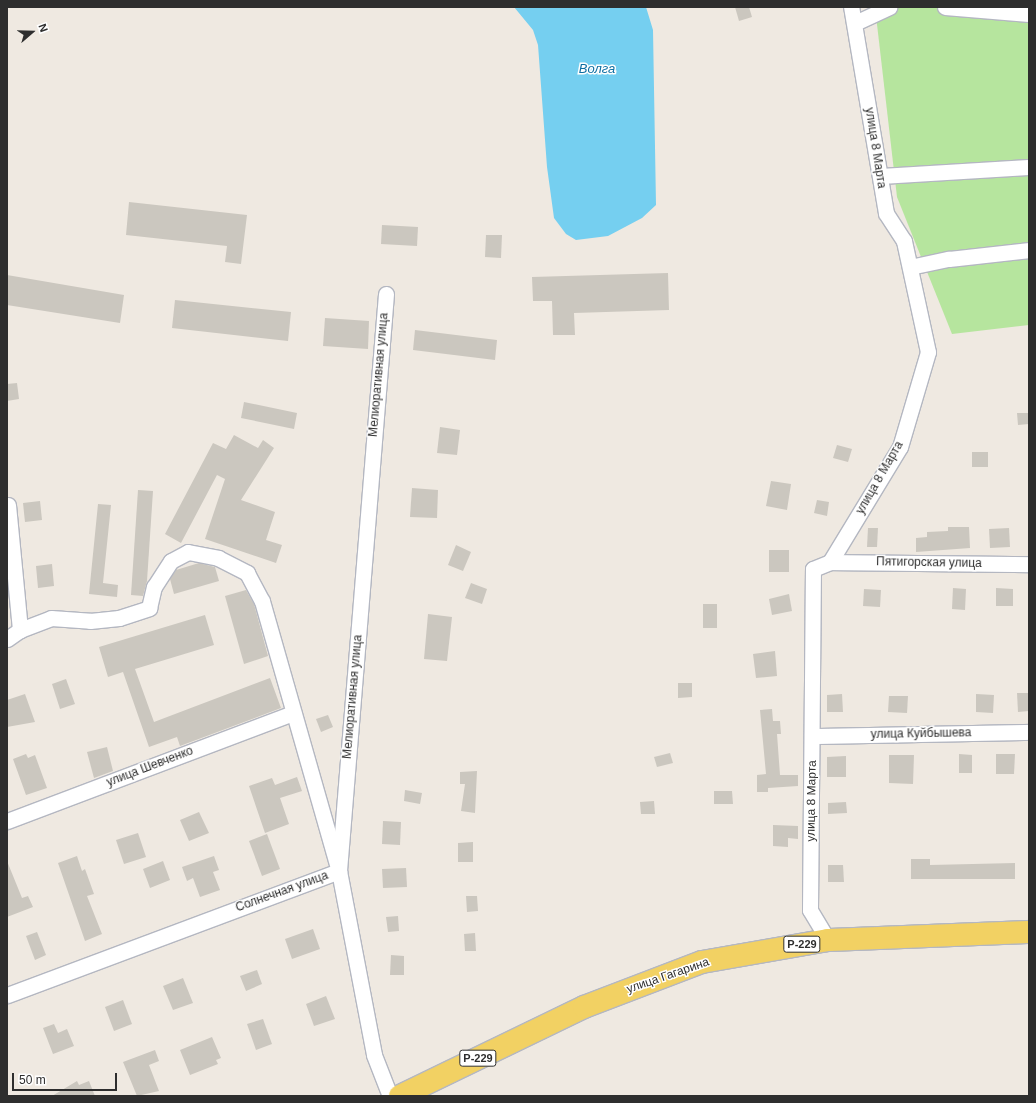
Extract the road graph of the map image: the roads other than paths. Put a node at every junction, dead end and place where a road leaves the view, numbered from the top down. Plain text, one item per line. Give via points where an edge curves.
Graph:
1 (851, 7) edge
2 (890, 7) edge
3 (945, 7) edge
4 (1029, 14) edge
5 (855, 23) junction
6 (1029, 167) edge
7 (880, 176) junction
8 (1029, 250) edge
9 (910, 267) junction
10 (386, 294) dead end
11 (8, 505) dead end
12 (830, 562) junction
13 (1029, 564) edge
14 (20, 630) junction
15 (7, 639) edge
16 (293, 713) junction
17 (1029, 732) edge
18 (812, 736) junction
19 (7, 821) edge
20 (339, 871) junction
21 (1029, 932) edge
22 (828, 940) junction
23 (7, 995) edge
24 (390, 1096) edge
25 (400, 1096) edge

1 - 5 street, улица 8 Марта
2 - 5 street
3 - 4 street
5 - 7 street, улица 8 Марта
6 - 7 street
7 - 9 street, улица 8 Марта via 886,214 904,241
8 - 9 street via 949,259
9 - 12 street, улица 8 Марта via 928,352 900,447
10 - 20 street, Мелиоративная улица
11 - 14 street
12 - 13 street, Пятигорская улица
12 - 18 street, улица 8 Марта via 813,569
14 - 15 street
14 - 16 street, Солнечная улица via 51,618 90,622 119,618 149,608 154,587 171,560 188,552 218,558 247,573 262,601
16 - 19 street, улица Шевченко
16 - 20 street, Солнечная улица
17 - 18 street, улица Куйбышева
18 - 22 street, улица 8 Марта via 810,910
20 - 23 street, Солнечная улица
20 - 24 street, Мелиоративная улица via 374,1055
21 - 22 main road, улица Гагарина / Р-229
22 - 25 main road, улица Гагарина / Р-229 via 702,962 584,1007

